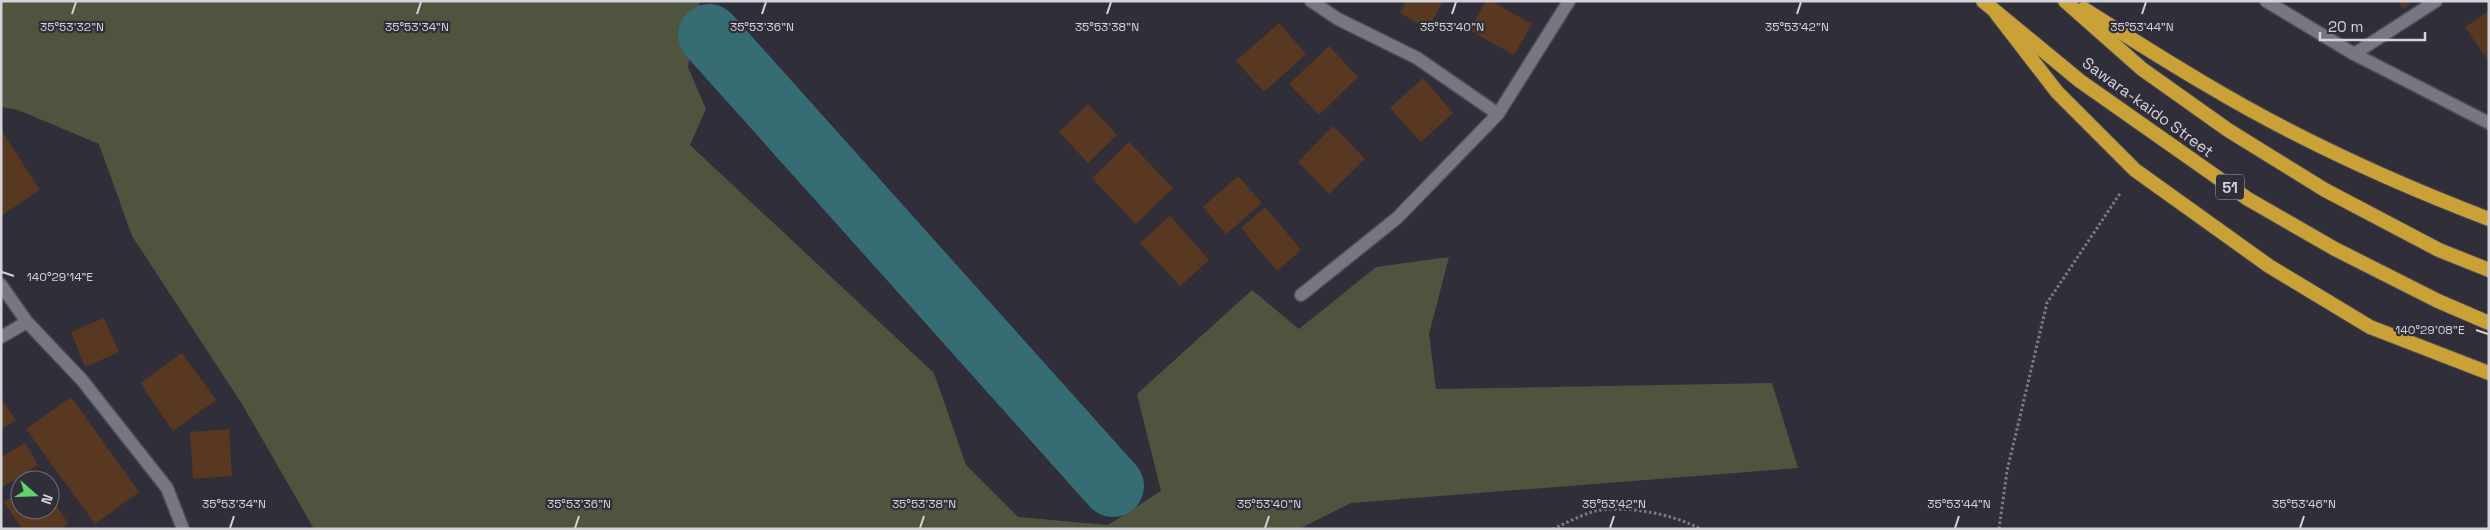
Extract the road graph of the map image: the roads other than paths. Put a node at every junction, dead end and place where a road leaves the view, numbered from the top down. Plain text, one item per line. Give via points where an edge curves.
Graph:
1 (1311, 1) edge
2 (1569, 1) edge
3 (1983, 1) edge
4 (2066, 1) edge
5 (2071, 1) edge
6 (2266, 1) edge
7 (2436, 1) edge
8 (1996, 12) junction
9 (2354, 54) junction
10 (1498, 114) junction
11 (2489, 124) edge
12 (2489, 219) edge
13 (2489, 270) edge
14 (1, 285) edge
15 (1301, 295) dead end
16 (27, 322) junction
17 (2489, 322) edge
18 (1, 337) edge
19 (2489, 373) edge
20 (182, 529) edge

1 - 10 street via 1338,19 1417,58
2 - 10 street
3 - 8 highway, Sawara-kaido Street / 51
4 - 13 highway, Sawara-kaido Street via 2142,69 2228,130 2325,190 2439,250
5 - 12 highway via 2209,86 2326,148 2425,195
6 - 9 street
7 - 9 street
8 - 17 highway, Sawara-kaido Street / 51 via 2080,80 2248,199 2438,301
8 - 19 highway via 2057,92 2135,170 2269,266 2370,327
9 - 11 street
10 - 15 street via 1397,218
14 - 16 street
16 - 18 street
16 - 20 street via 82,380 167,488

